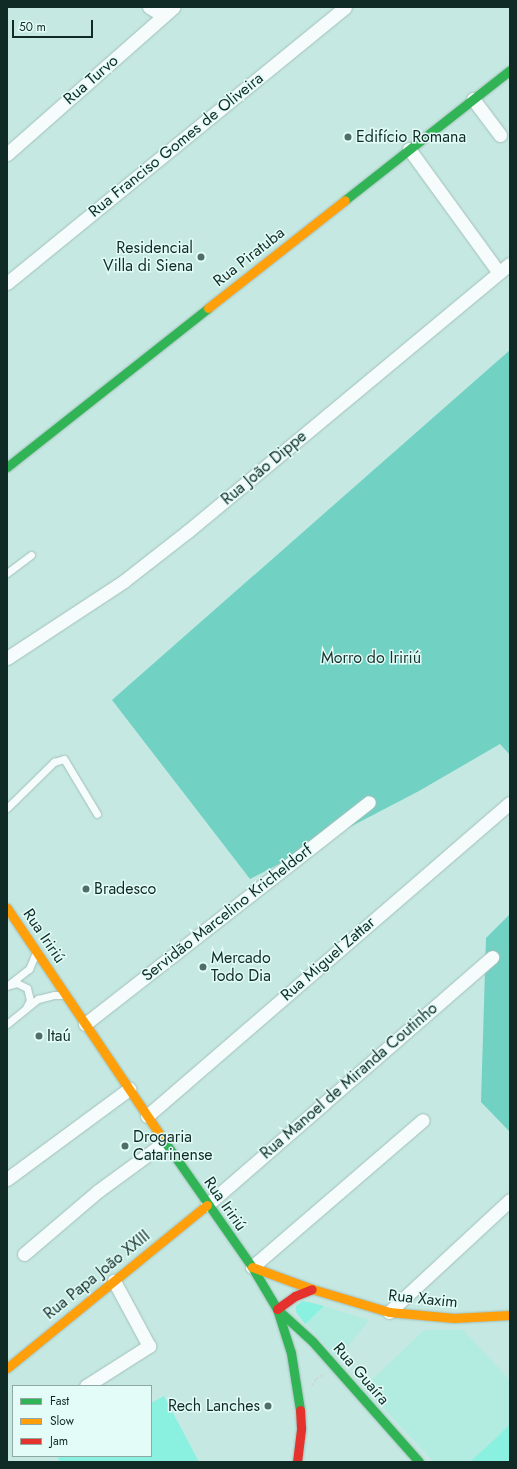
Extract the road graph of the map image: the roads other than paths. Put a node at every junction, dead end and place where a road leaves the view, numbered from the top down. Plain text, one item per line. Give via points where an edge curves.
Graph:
1 (150, 7) edge
2 (174, 7) edge
3 (345, 7) edge
4 (164, 16) junction
5 (510, 70) edge
6 (473, 99) junction
7 (500, 135) dead end
8 (409, 149) junction
9 (7, 154) edge
10 (510, 264) edge
11 (499, 273) junction
12 (7, 283) edge
13 (7, 467) edge
14 (31, 555) dead end
15 (7, 573) edge
16 (7, 658) edge
17 (369, 802) dead end
18 (510, 803) edge
19 (7, 808) edge
20 (97, 814) dead end
21 (7, 908) edge
22 (36, 952) junction
23 (492, 957) dead end
24 (7, 986) edge
25 (66, 996) junction
26 (25, 1010) junction
27 (7, 1024) edge
28 (85, 1024) junction
29 (129, 1089) junction
30 (147, 1116) junction
31 (423, 1120) dead end
32 (164, 1142) junction
33 (7, 1180) edge
34 (510, 1200) edge
35 (207, 1205) junction
36 (24, 1254) dead end
37 (252, 1267) junction
38 (114, 1281) junction
39 (312, 1289) junction
40 (277, 1309) junction
41 (389, 1312) junction
42 (510, 1315) edge
43 (7, 1368) edge
44 (88, 1385) edge
45 (297, 1462) edge
46 (419, 1462) edge

1 - 4 street
2 - 4 street, Rua Turvo
3 - 12 street, Rua Franciso Gomes de Oliveira
4 - 9 street, Rua Turvo
5 - 6 main road, Rua Piratuba
6 - 7 street
6 - 8 main road, Rua Piratuba
8 - 11 street
8 - 13 main road, Rua Piratuba
10 - 11 street, Rua João Dippe
11 - 16 street, Rua João Dippe via 188,531 112,589
14 - 15 lane
17 - 28 street, Servidão Marcelino Kricheldorf
18 - 30 street, Rua Miguel Zattar
19 - 20 lane via 54,762 64,759
21 - 22 main road, Rua Iririú
22 - 24 lane via 29,969
22 - 25 main road, Rua Iririú
23 - 35 street, Rua Manoel de Miranda Coutinho
24 - 26 lane via 17,983 27,988 30,1000
25 - 26 lane via 45,996
25 - 28 main road, Rua Iririú
26 - 27 lane
28 - 29 main road, Rua Iririú
29 - 30 main road, Rua Iririú
29 - 33 street
30 - 32 main road, Rua Iririú
31 - 37 street
32 - 35 main road, Rua Iririú
32 - 36 street via 83,1202
34 - 41 street
35 - 37 main road, Rua Iririú
35 - 38 main road, Rua Papa João XXIII
37 - 39 main road, Rua Xaxim
37 - 40 main road, Rua Iririú
38 - 43 main road, Rua Papa João XXIII
38 - 44 street via 149,1346
39 - 40 main road via 295,1296
39 - 41 main road, Rua Xaxim
40 - 45 main road, Rua Iririú via 291,1353 299,1402 301,1428
40 - 46 main road, Rua Guaíra via 313,1342
41 - 42 main road, Rua Xaxim via 454,1318

